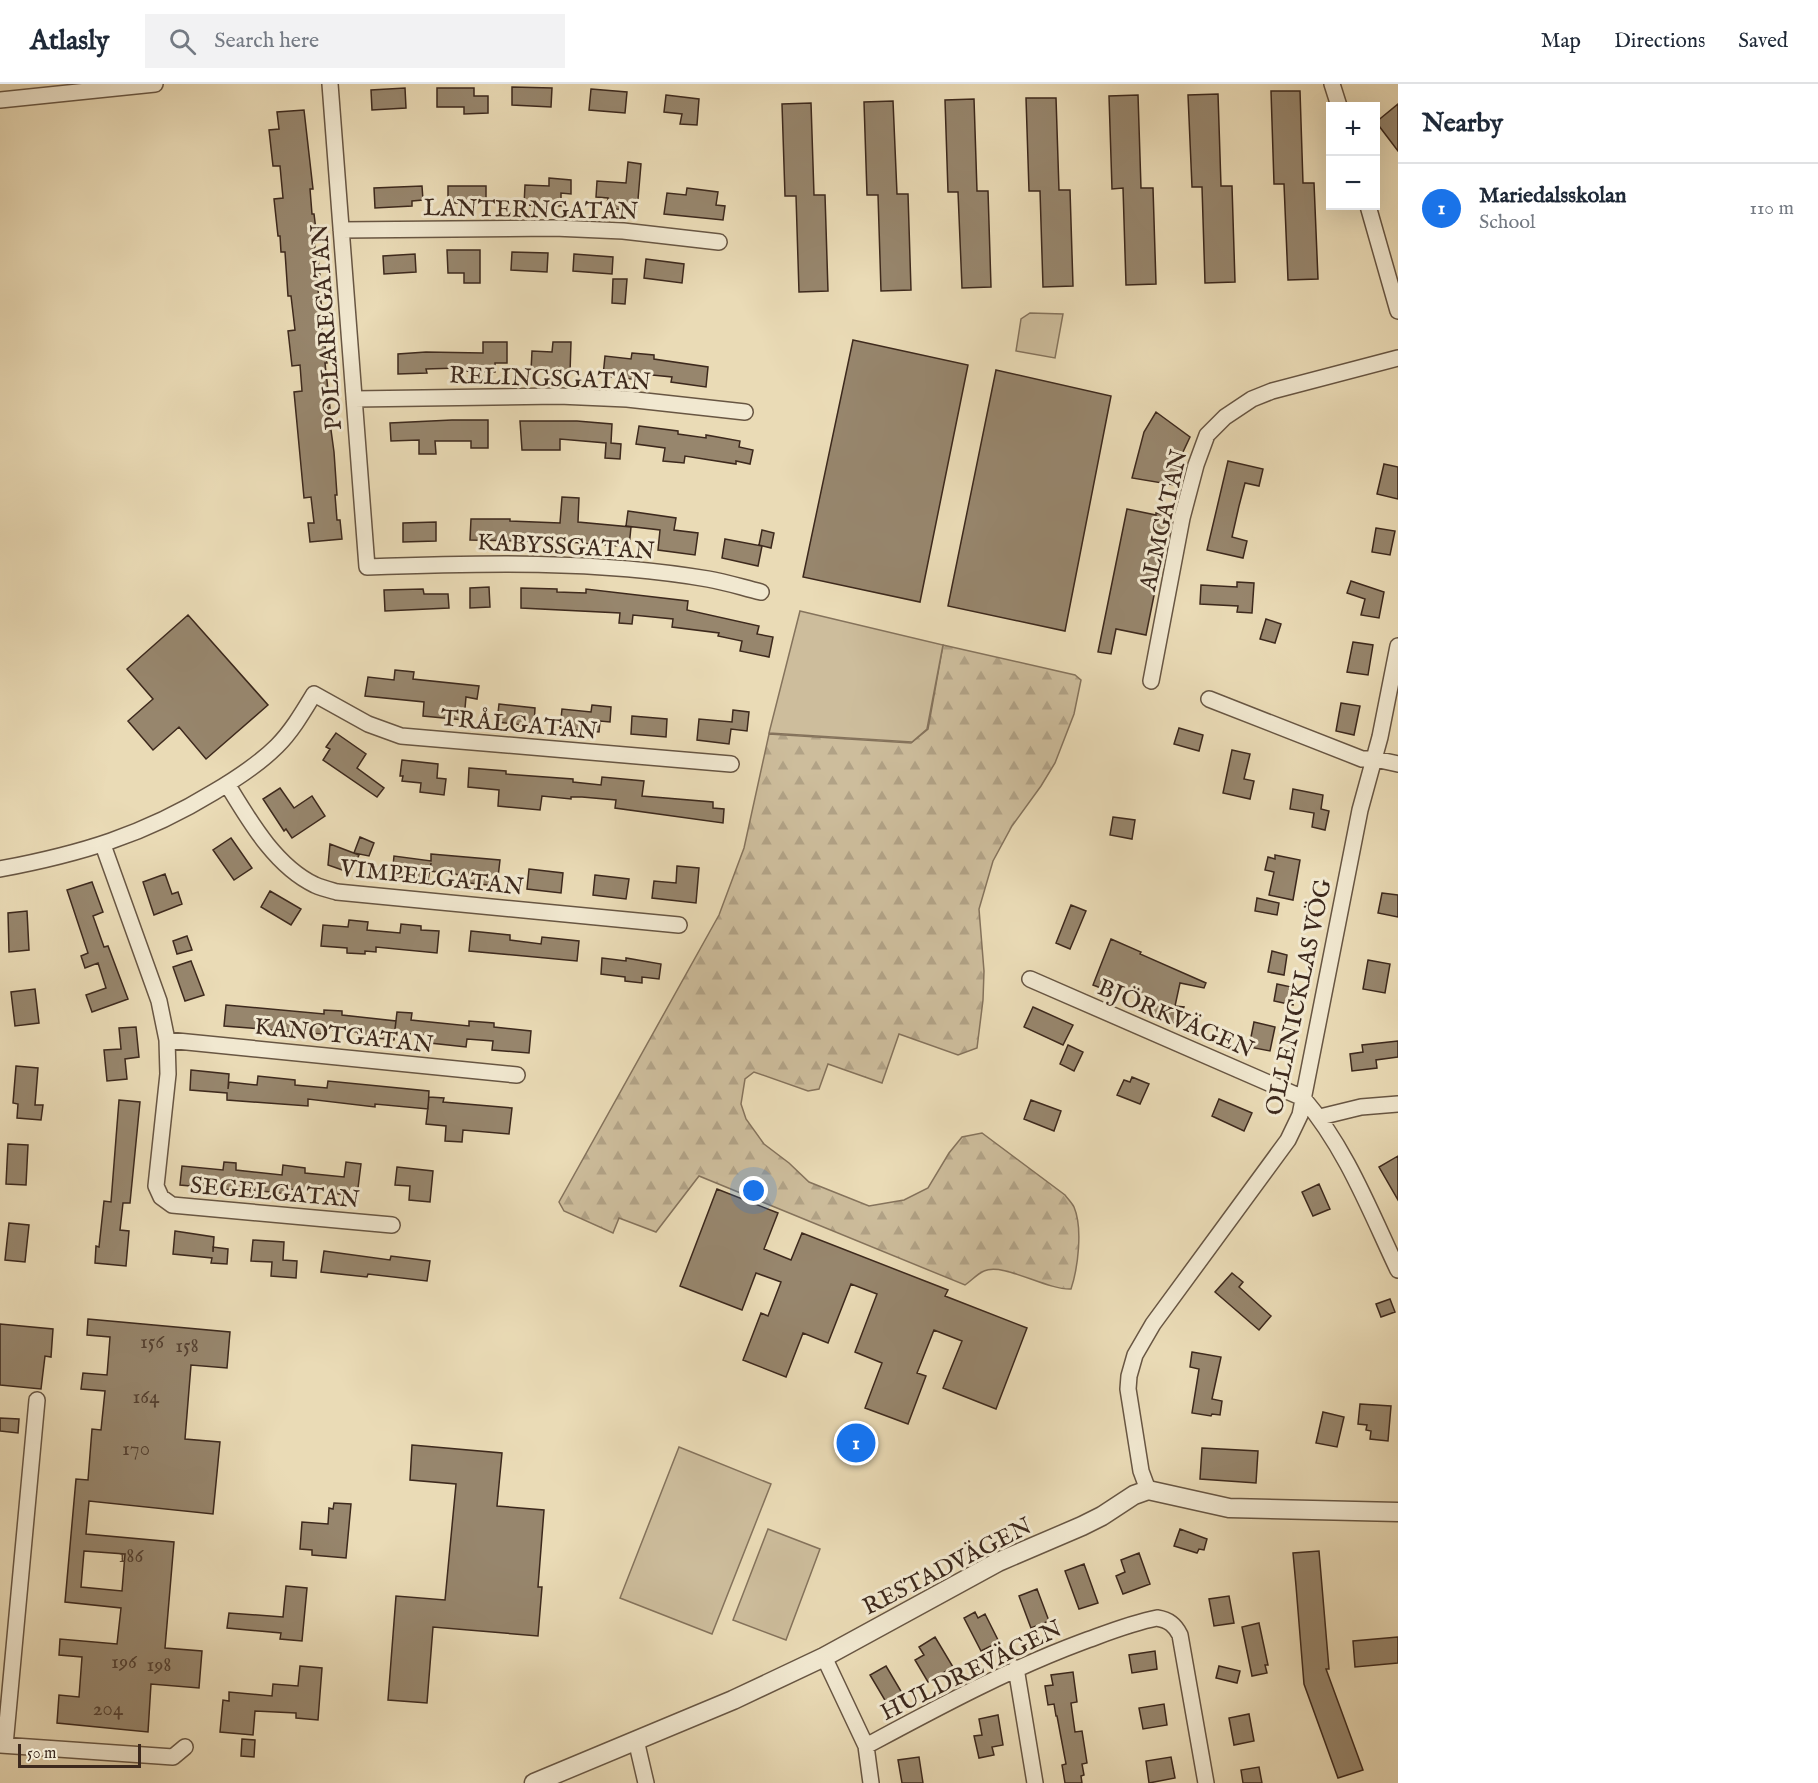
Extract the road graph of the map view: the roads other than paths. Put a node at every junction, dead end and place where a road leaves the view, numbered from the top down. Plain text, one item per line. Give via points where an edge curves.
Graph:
1 (155, 84) edge
2 (330, 84) edge
3 (1332, 84) edge
4 (0, 100) edge
5 (1338, 102) edge
6 (1369, 210) edge
7 (341, 230) junction
8 (719, 242) dead end
9 (1398, 310) edge
10 (1398, 358) edge
11 (354, 399) junction
12 (745, 412) dead end
13 (367, 567) joint
14 (761, 592) dead end
15 (1398, 646) edge
16 (1151, 681) dead end
17 (1209, 699) dead end
18 (1374, 759) junction
19 (731, 764) dead end
20 (1398, 764) edge
21 (227, 784) junction
22 (103, 845) junction
23 (0, 869) edge
24 (679, 925) dead end
25 (1030, 980) dead end
26 (167, 1040) junction
27 (517, 1075) dead end
28 (1303, 1098) junction
29 (1398, 1104) edge
30 (1320, 1117) junction
31 (392, 1225) dead end
32 (1398, 1270) edge
33 (37, 1400) dead end
34 (1148, 1490) junction
35 (1398, 1512) edge
36 (824, 1657) junction
37 (1016, 1668) junction
38 (636, 1740) junction
39 (3, 1745) edge
40 (866, 1746) junction
41 (184, 1747) dead end
42 (534, 1783) edge
43 (646, 1783) edge
44 (871, 1783) edge
45 (1035, 1783) edge
46 (1206, 1783) edge

1 - 4 street
2 - 7 street, POLLAREGATAN
3 - 5 street
6 - 9 street
7 - 8 street, LANTERNGATAN via 555,228
7 - 11 street, POLLAREGATAN
10 - 16 street, ALMGATAN via 1252,399 1225,417 1208,435 1182,518
11 - 12 street, RELINGSGATAN via 559,396
11 - 13 street, POLLAREGATAN
13 - 14 street, KABYSSGATAN via 586,567 710,579
15 - 18 street, OLLENICKLAS VÖG
17 - 18 street via 1362,759
18 - 20 street
18 - 28 street, OLLENICKLAS VÖG via 1360,810
19 - 21 street, TRÅLGATAN via 401,736 368,724 314,694 297,723 276,747
21 - 22 street via 162,821
21 - 24 street, VIMPELGATAN via 278,856 315,885 337,892
22 - 23 street
22 - 26 street, SEGELGATAN via 159,1001
25 - 28 street, BJÖRKVÄGEN
26 - 27 street, KANOTGATAN
26 - 31 street, SEGELGATAN via 168,1074 156,1185 161,1197 172,1205
28 - 30 street
28 - 34 street, OLLENICKLAS VÖG via 1298,1121 1288,1140 1153,1324 1135,1355 1128,1389
29 - 30 street via 1361,1107
30 - 32 street via 1353,1174
33 - 39 street
34 - 35 street via 1228,1508
34 - 36 street, RESTADVÄGEN via 1082,1526 998,1562
36 - 38 street, RESTADVÄGEN
36 - 40 street
37 - 40 street, HULDREVÄGEN
37 - 45 street
37 - 46 street, HULDREVÄGEN via 1141,1622 1157,1618 1176,1626
38 - 42 street, RESTADVÄGEN
38 - 43 street
39 - 41 street via 173,1757
40 - 44 street

